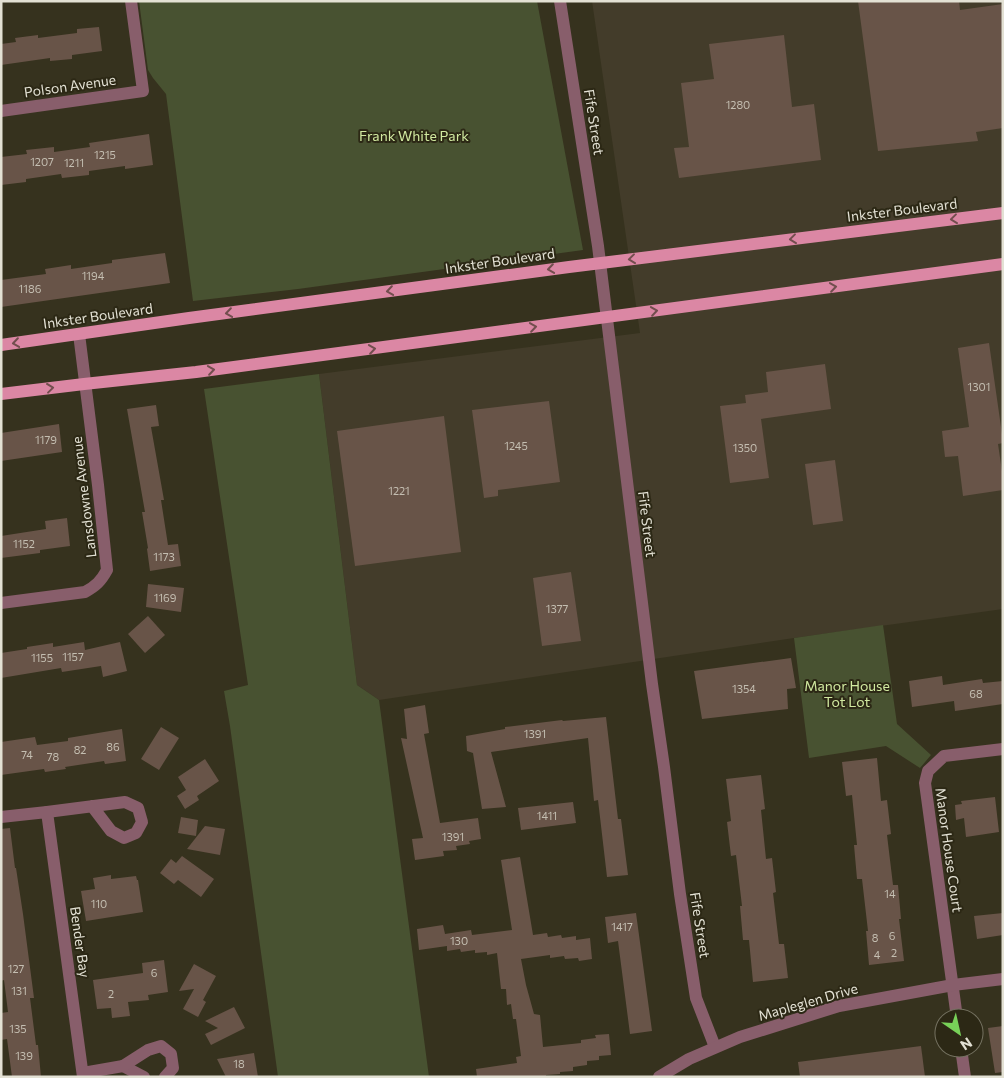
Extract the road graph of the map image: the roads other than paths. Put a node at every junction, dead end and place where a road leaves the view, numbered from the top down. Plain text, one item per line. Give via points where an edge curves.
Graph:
1 (130, 1) edge
2 (560, 1) edge
3 (1, 111) edge
4 (1003, 213) edge
5 (600, 263) junction
6 (1003, 264) edge
7 (606, 318) junction
8 (79, 334) junction
9 (1, 345) edge
10 (84, 384) junction
11 (1, 394) edge
12 (1, 603) edge
13 (1003, 749) edge
14 (92, 806) dead end
15 (47, 812) junction
16 (1, 818) edge
17 (1003, 979) edge
18 (953, 985) junction
19 (956, 1008) edge
20 (715, 1047) junction
21 (962, 1058) edge
22 (123, 1066) junction
23 (83, 1075) edge
24 (144, 1077) edge
25 (165, 1077) edge
26 (659, 1077) edge
27 (965, 1077) edge

1 - 3 street, Polson Avenue via 143,91
2 - 5 street, Fife Street
4 -> 5 main road, Inkster Boulevard
5 - 7 street, Fife Street
5 -> 8 main road, Inkster Boulevard
7 -> 6 main road
10 -> 7 main road
7 - 20 street, Fife Street via 680,894 696,998
8 -> 9 main road, Inkster Boulevard
8 - 10 street, Lansdowne Avenue
11 -> 10 main road
10 - 12 street, Lansdowne Avenue via 107,570 95,586 85,592
13 - 18 street, Manor House Court via 944,756 928,771 925,783
14 - 15 street
15 - 16 street
15 - 23 street, Bender Bay
17 - 18 street, Mapleglen Drive
18 - 19 street, Manor House Court
18 - 20 street, Mapleglen Drive via 839,1006
20 - 26 street, Mapleglen Drive
21 - 27 street
22 - 23 street
22 - 24 street
22 - 25 street via 148,1050 161,1046 171,1054 173,1068

